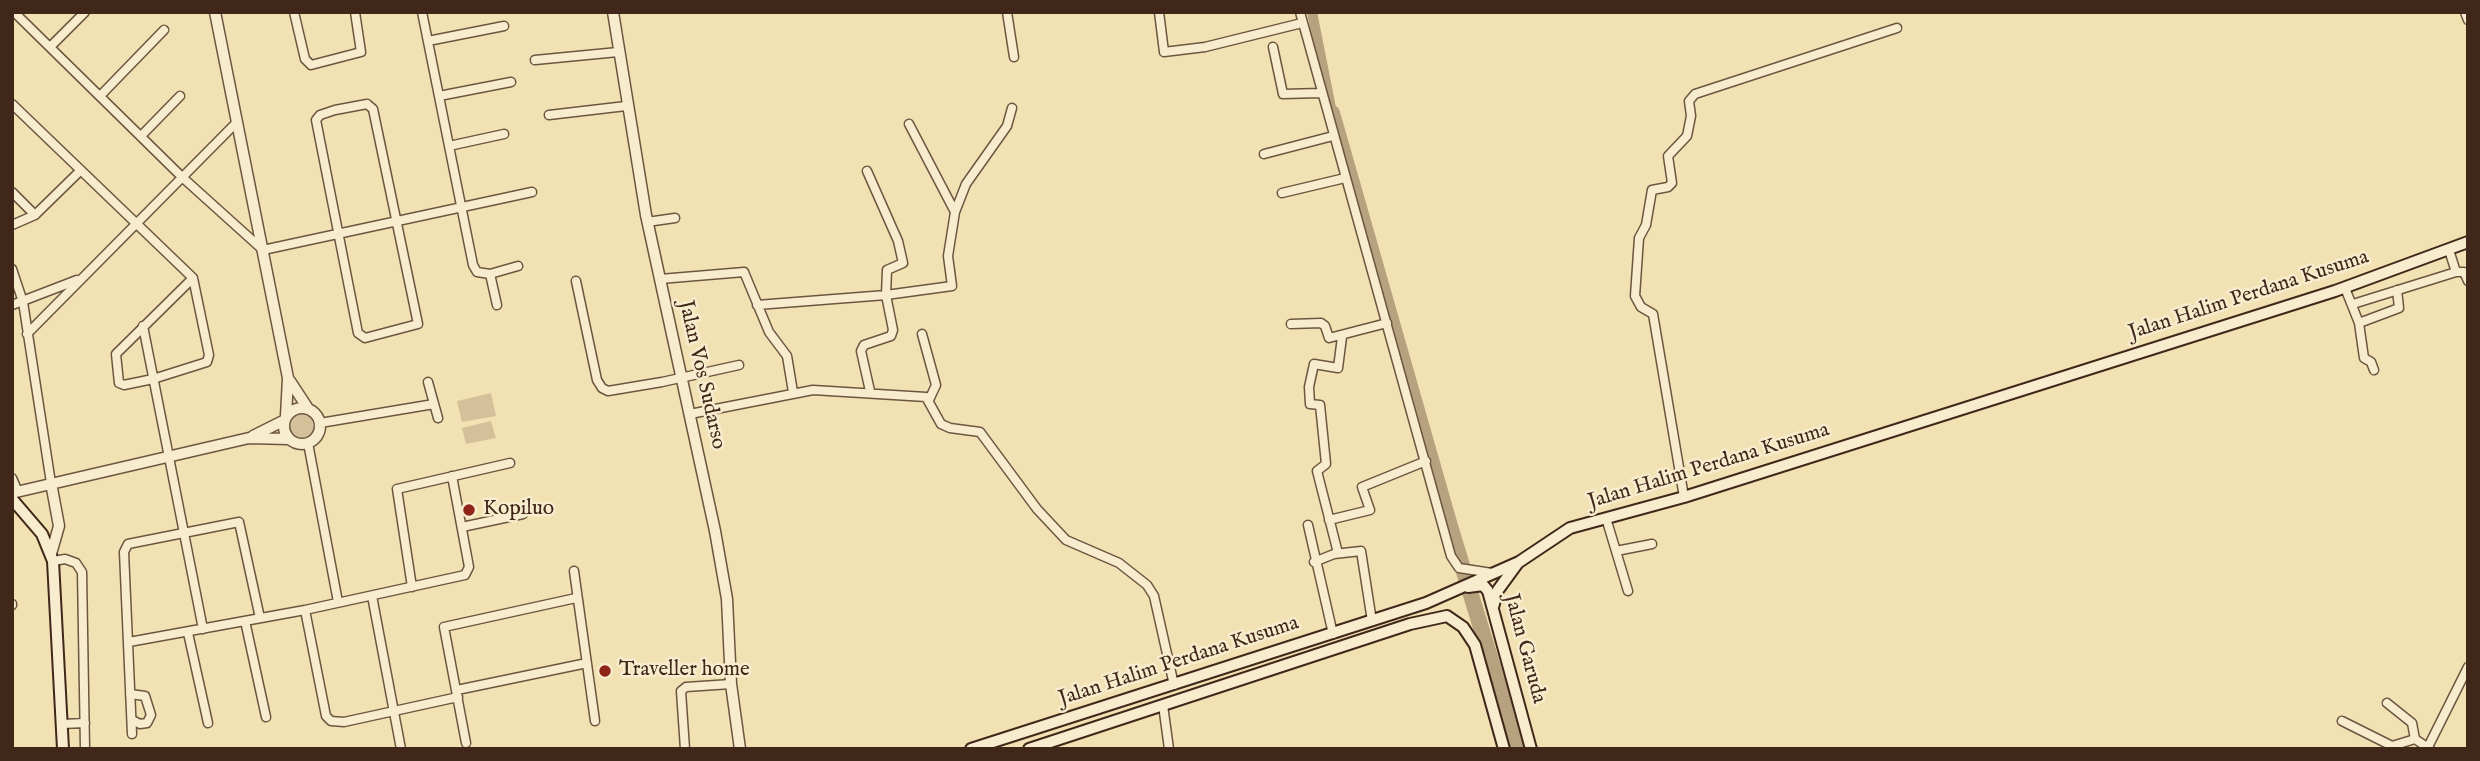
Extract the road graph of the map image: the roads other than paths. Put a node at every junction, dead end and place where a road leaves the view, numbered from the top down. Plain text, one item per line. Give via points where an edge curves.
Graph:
1 (14, 12) edge
2 (85, 12) edge
3 (215, 12) edge
4 (294, 12) edge
5 (355, 12) edge
6 (422, 12) edge
7 (613, 12) edge
8 (1007, 12) edge
9 (1159, 12) edge
10 (1300, 12) edge
11 (2465, 12) edge
12 (2468, 20) edge
13 (1303, 23) junction
14 (503, 26) dead end
15 (1897, 28) dead end
16 (164, 30) dead end
17 (428, 41) junction
18 (50, 47) junction
19 (1273, 47) dead end
20 (618, 52) junction
21 (1014, 57) dead end
22 (535, 60) dead end
23 (511, 82) dead end
24 (1320, 93) junction
25 (100, 96) junction
26 (180, 96) dead end
27 (439, 96) junction
28 (13, 105) edge
29 (626, 106) junction
30 (1012, 108) dead end
31 (549, 115) dead end
32 (237, 122) junction
33 (909, 124) dead end
34 (504, 134) dead end
35 (141, 136) junction
36 (1332, 136) junction
37 (449, 146) junction
38 (1264, 154) dead end
39 (81, 170) junction
40 (866, 171) dead end
41 (182, 177) junction
42 (1345, 178) junction
43 (12, 192) edge
44 (532, 192) dead end
45 (1282, 193) dead end
46 (461, 208) junction
47 (955, 212) junction
48 (35, 215) junction
49 (675, 218) dead end
50 (397, 222) junction
51 (647, 222) junction
52 (135, 223) junction
53 (12, 225) edge
54 (339, 234) junction
55 (2468, 242) edge
56 (263, 250) junction
57 (2449, 250) junction
58 (518, 266) dead end
59 (12, 269) edge
60 (2456, 272) junction
61 (489, 274) junction
62 (192, 278) junction
63 (80, 279) junction
64 (660, 279) junction
65 (576, 281) dead end
66 (2468, 281) edge
67 (2345, 288) junction
68 (2397, 290) junction
69 (886, 295) junction
70 (2368, 299) junction
71 (23, 302) junction
72 (2353, 304) junction
73 (497, 305) dead end
74 (757, 305) junction
75 (12, 306) edge
76 (2374, 316) junction
77 (1387, 323) junction
78 (2359, 323) junction
79 (1291, 324) dead end
80 (143, 326) junction
81 (27, 334) junction
82 (922, 334) dead end
83 (1342, 337) junction
84 (739, 366) dead end
85 (2374, 370) dead end
86 (682, 377) junction
87 (288, 378) junction
88 (153, 379) junction
89 (428, 382) dead end
90 (870, 391) junction
91 (793, 392) junction
92 (929, 400) junction
93 (434, 404) junction
94 (307, 407) junction
95 (690, 414) junction
96 (285, 418) junction
97 (438, 418) dead end
98 (320, 423) junction
99 (249, 438) junction
100 (289, 439) junction
101 (309, 443) junction
102 (166, 455) junction
103 (1426, 461) junction
104 (510, 463) dead end
105 (452, 476) junction
106 (12, 478) edge
107 (51, 483) junction
108 (14, 495) edge
109 (1684, 497) junction
110 (523, 514) dead end
111 (1605, 518) junction
112 (1329, 520) junction
113 (1308, 525) dead end
114 (462, 527) junction
115 (185, 531) junction
116 (1652, 544) dead end
117 (1616, 551) junction
118 (1338, 553) junction
119 (52, 557) junction
120 (1314, 562) junction
121 (1518, 562) junction
122 (574, 571) dead end
123 (1467, 583) junction
124 (412, 587) junction
125 (1628, 591) dead end
126 (372, 596) junction
127 (576, 598) junction
128 (338, 602) junction
129 (1493, 607) junction
130 (305, 610) junction
131 (260, 618) junction
132 (245, 621) junction
133 (1372, 621) junction
134 (203, 629) junction
135 (188, 633) junction
136 (1333, 634) junction
137 (129, 642) junction
138 (587, 663) junction
139 (2468, 667) edge
140 (731, 684) junction
141 (1174, 685) junction
142 (130, 694) junction
143 (458, 694) junction
144 (2387, 703) dead end
145 (1163, 705) junction
146 (393, 710) junction
147 (265, 717) dead end
148 (132, 720) junction
149 (595, 721) dead end
150 (2342, 721) dead end
151 (62, 723) junction
152 (85, 723) junction
153 (208, 723) dead end
154 (1052, 723) junction
155 (132, 734) dead end
156 (2415, 739) junction
157 (1058, 740) junction
158 (466, 743) dead end
159 (977, 748) edge
160 (2429, 748) edge
161 (63, 749) edge
162 (85, 749) edge
163 (401, 749) edge
164 (685, 749) edge
165 (740, 749) edge
166 (1029, 749) edge
167 (1169, 749) edge
168 (1504, 749) edge
169 (1531, 749) edge

1 - 18 street
2 - 18 street
3 - 32 street
4 - 5 street via 305,60 312,65 361,51
6 - 17 street
7 - 20 street, Jalan Vos Sudarso
8 - 21 street
9 - 13 street via 1164,52
10 - 13 street
11 - 12 street
13 - 24 street
14 - 17 street
15 - 109 street via 1695,94 1689,101 1692,116 1687,135 1668,156 1672,183 1652,190 1639,238 1635,296 1641,307 1653,314
16 - 25 street
17 - 27 street
18 - 25 street
19 - 24 street via 1283,94
20 - 22 street
20 - 29 street, Jalan Vos Sudarso
23 - 27 street
24 - 36 street
25 - 35 street
26 - 35 street
27 - 37 street
28 - 39 street
29 - 31 street
29 - 51 street, Jalan Vos Sudarso
30 - 47 street via 1007,126 966,184
32 - 41 street
32 - 56 street
33 - 47 street
34 - 37 street
35 - 41 street
36 - 38 street
36 - 42 street
37 - 46 street
39 - 48 street
39 - 52 street
40 - 69 street via 898,241 903,263 887,270
41 - 52 street
41 - 56 street
42 - 45 street
42 - 77 street via 1364,258
43 - 48 street
44 - 46 street
46 - 50 street
46 - 61 street via 473,265 477,272
47 - 69 street via 948,257 952,286
48 - 53 street
49 - 51 street
50 - 54 street
50 - 54 street via 418,324 365,338 358,333
50 - 54 street via 373,109 367,104 335,110 320,115 316,126
51 - 64 street, Jalan Vos Sudarso
52 - 62 street
52 - 63 street
54 - 56 street
55 - 57 main road, Jalan Halim Perdana Kusuma
56 - 87 street
57 - 60 street
57 - 67 main road, Jalan Halim Perdana Kusuma
58 - 61 street
59 - 71 street
60 - 66 street via 2464,272
60 - 68 street
61 - 73 street
62 - 80 street
62 - 88 street via 207,362
63 - 71 street
63 - 81 street
64 - 74 street via 744,272
64 - 86 street, Jalan Vos Sudarso
65 - 86 street via 602,388 608,391
67 - 72 street
67 - 109 main road, Jalan Halim Perdana Kusuma
68 - 70 street
68 - 76 street via 2399,308
69 - 74 street
69 - 90 street via 891,336 864,345 861,351
70 - 72 street
70 - 76 street
71 - 75 street
71 - 81 street
72 - 78 street
74 - 91 street via 787,356
76 - 78 street
77 - 83 street
77 - 103 street
78 - 85 street via 2364,358
79 - 83 street via 1321,323 1329,338
80 - 88 street
80 - 88 street via 116,354 117,375 124,384
81 - 107 street
82 - 92 street via 936,385
83 - 112 street via 1338,368 1314,364 1310,387 1310,404 1320,405 1326,464 1317,471
84 - 86 street
86 - 95 street, Jalan Vos Sudarso
87 - 94 street
87 - 96 street
88 - 102 street
89 - 93 street
90 - 91 street
90 - 92 street
91 - 95 street
92 - 141 street via 942,424 980,432 1066,540 1119,563 1147,585 1154,596
93 - 97 street
93 - 98 street
94 - 96 street
94 - 98 street
95 - 140 street, Jalan Vos Sudarso via 727,598
96 - 99 street
96 - 100 street
98 - 101 street via 318,435
99 - 100 street
99 - 102 street
100 - 101 street
101 - 128 street
102 - 107 street
102 - 115 street
103 - 112 street via 1362,487 1370,510
103 - 123 street via 1451,556
104 - 105 street
105 - 114 street
105 - 124 street via 395,493
106 - 108 street
107 - 108 street
107 - 119 street via 59,526
108 - 119 main road
109 - 111 main road, Jalan Halim Perdana Kusuma
110 - 114 street
111 - 117 street
111 - 121 main road, Jalan Halim Perdana Kusuma via 1570,528
112 - 118 street
113 - 120 street
114 - 124 street via 468,572
115 - 131 street via 241,523
115 - 134 street
115 - 137 street via 133,541 124,548
116 - 117 street
117 - 125 street
118 - 120 street
118 - 133 street via 1361,551
119 - 151 main road
119 - 152 street via 76,563 82,572
120 - 136 street
121 - 123 main road, Jalan Halim Perdana Kusuma
121 - 129 main road
122 - 127 street
123 - 129 main road, Jalan Garuda via 1483,585
123 - 133 main road, Jalan Halim Perdana Kusuma
124 - 126 street
126 - 128 street
126 - 146 street
127 - 138 street
127 - 143 street via 444,627
128 - 130 street
129 - 169 main road, Jalan Garuda
130 - 131 street
130 - 146 street via 326,716 344,722
131 - 132 street
132 - 134 street
132 - 147 street
133 - 136 main road, Jalan Halim Perdana Kusuma
134 - 135 street
135 - 137 street
135 - 153 street
136 - 141 main road, Jalan Halim Perdana Kusuma
137 - 142 street
138 - 143 street
138 - 149 street
139 - 160 street
140 - 164 street via 681,691
140 - 165 street, Jalan Vos Sudarso
141 - 154 main road, Jalan Halim Perdana Kusuma
142 - 148 street
142 - 148 street via 145,696 151,715 147,723
143 - 146 street
143 - 158 street
144 - 156 street via 2412,723
145 - 157 main road, Jalan Halim Perdana Kusuma
145 - 167 street
145 - 168 main road, Jalan Halim Perdana Kusuma via 1447,616 1463,627 1475,645
146 - 163 street
148 - 155 street
150 - 156 street via 2392,746
151 - 152 street
151 - 161 main road
152 - 162 street
154 - 157 main road
154 - 159 main road, Jalan Halim Perdana Kusuma
156 - 160 street
157 - 166 main road, Jalan Halim Perdana Kusuma

